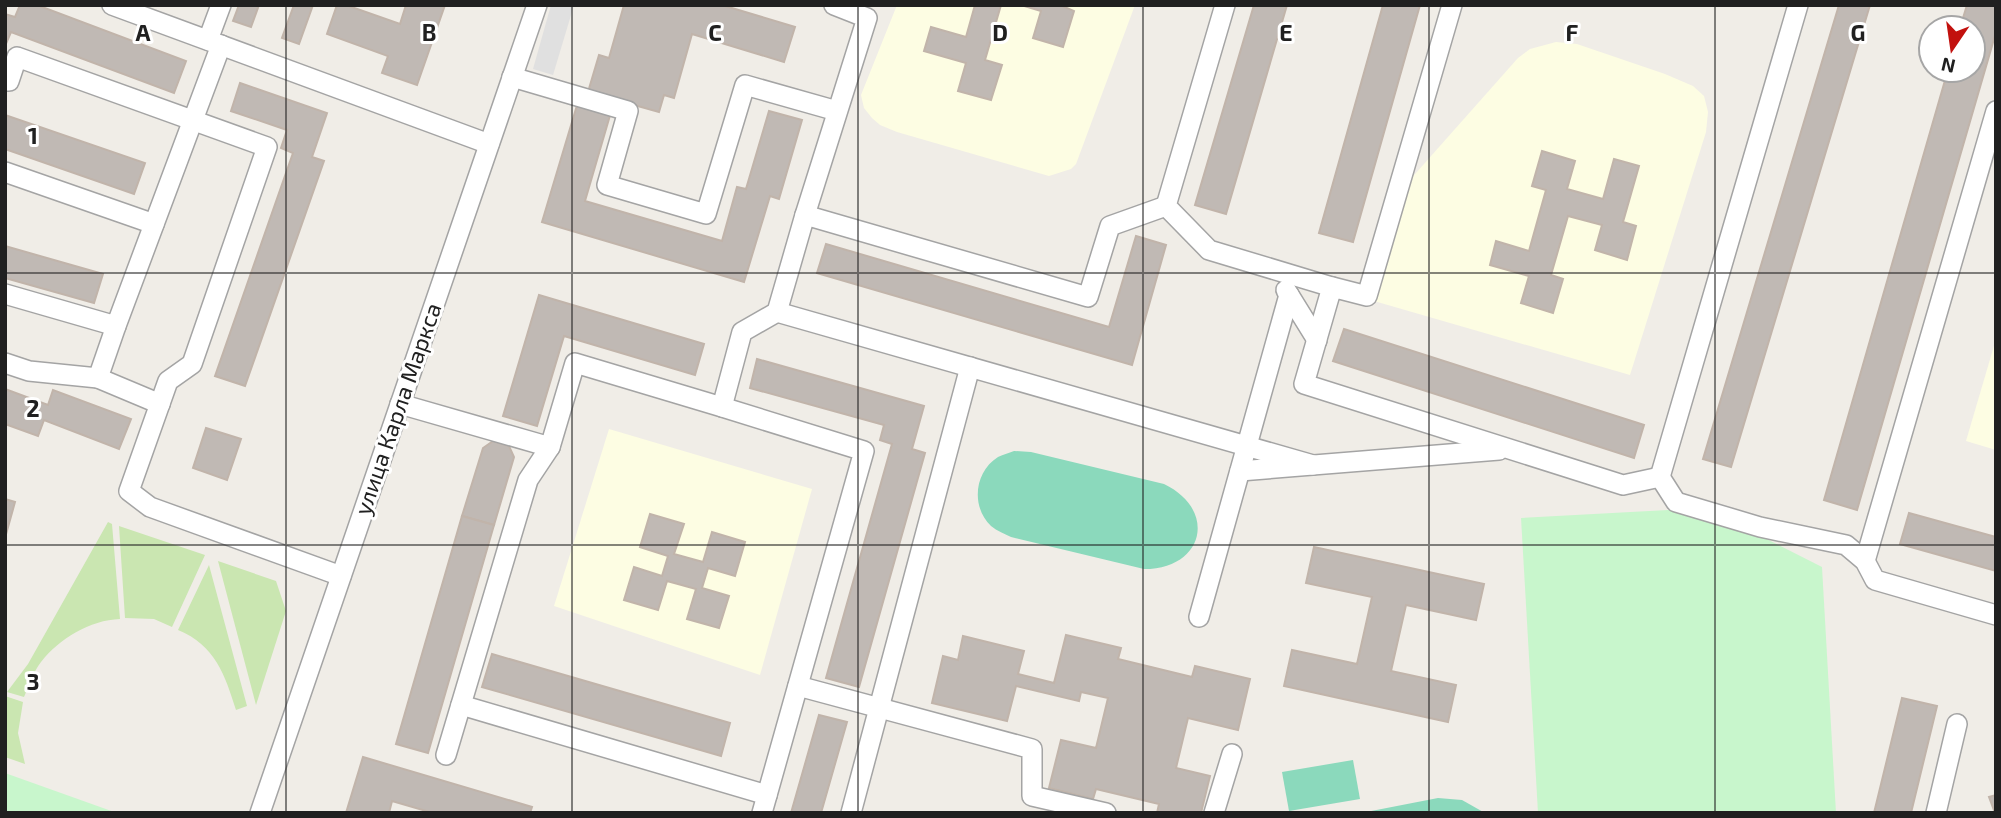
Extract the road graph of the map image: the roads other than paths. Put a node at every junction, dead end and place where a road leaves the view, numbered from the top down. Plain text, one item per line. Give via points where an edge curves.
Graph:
1 (112, 5) edge
2 (221, 5) edge
3 (537, 5) edge
4 (834, 5) edge
5 (1225, 5) edge
6 (1452, 5) edge
7 (1798, 5) edge
8 (215, 43) junction
9 (512, 78) junction
10 (5, 81) edge
11 (837, 111) junction
12 (1996, 111) edge
13 (193, 120) junction
14 (489, 144) junction
15 (5, 172) edge
16 (1166, 206) junction
17 (804, 215) junction
18 (154, 224) junction
19 (1273, 269) junction
20 (1332, 287) junction
21 (5, 294) edge
22 (1289, 295) junction
23 (777, 312) junction
24 (116, 326) junction
25 (1317, 340) junction
26 (5, 363) edge
27 (970, 367) junction
28 (98, 378) junction
29 (160, 404) junction
30 (400, 404) junction
31 (722, 407) junction
32 (1247, 446) junction
33 (550, 447) junction
34 (1510, 449) junction
35 (1313, 465) junction
36 (1240, 471) junction
37 (1660, 477) junction
38 (1865, 561) junction
39 (341, 576) junction
40 (1996, 615) edge
41 (1199, 617) dead end
42 (798, 685) junction
43 (461, 705) junction
44 (879, 707) junction
45 (1957, 724) dead end
46 (1232, 754) dead end
47 (446, 755) dead end
48 (764, 804) edge
49 (260, 813) edge
50 (851, 813) edge
51 (1106, 813) edge
52 (1214, 813) edge
53 (1936, 813) edge

1 - 8 street
2 - 8 street
3 - 9 street, улица Карла Маркса
4 - 11 street via 867,18
5 - 16 street
6 - 20 street via 1367,296
7 - 37 street
8 - 13 street
8 - 14 street
9 - 11 street via 628,111 607,185 706,214 745,85
9 - 14 street, улица Карла Маркса
10 - 13 street via 9,81 17,57
11 - 17 street
12 - 38 street
13 - 18 street
13 - 29 street via 267,147 192,364 168,381
14 - 30 street, улица Карла Маркса
15 - 18 street
16 - 17 street via 1110,226 1088,297
16 - 19 street via 1209,250
17 - 23 street
18 - 24 street
19 - 20 street
19 - 22 street
20 - 25 street
21 - 24 street
22 - 25 street
22 - 32 street
23 - 27 street
23 - 31 street via 742,332
24 - 28 street
25 - 34 street via 1304,384
26 - 28 street via 29,371
27 - 32 street
27 - 44 street
28 - 29 street
29 - 39 street via 130,491 150,507
30 - 33 street
30 - 39 street, улица Карла Маркса
31 - 33 street via 575,363
31 - 42 street via 864,451
32 - 35 street
32 - 36 street
33 - 43 street via 528,480
34 - 35 street
34 - 37 street via 1623,485
35 - 36 street
36 - 41 street
37 - 38 street via 1676,502 1760,527 1846,545
38 - 40 street via 1875,580
39 - 49 street, улица Карла Маркса
42 - 44 street
42 - 48 street
43 - 47 street
43 - 48 street
44 - 50 street
44 - 51 street via 1032,749 1032,796
45 - 53 street
46 - 52 street

